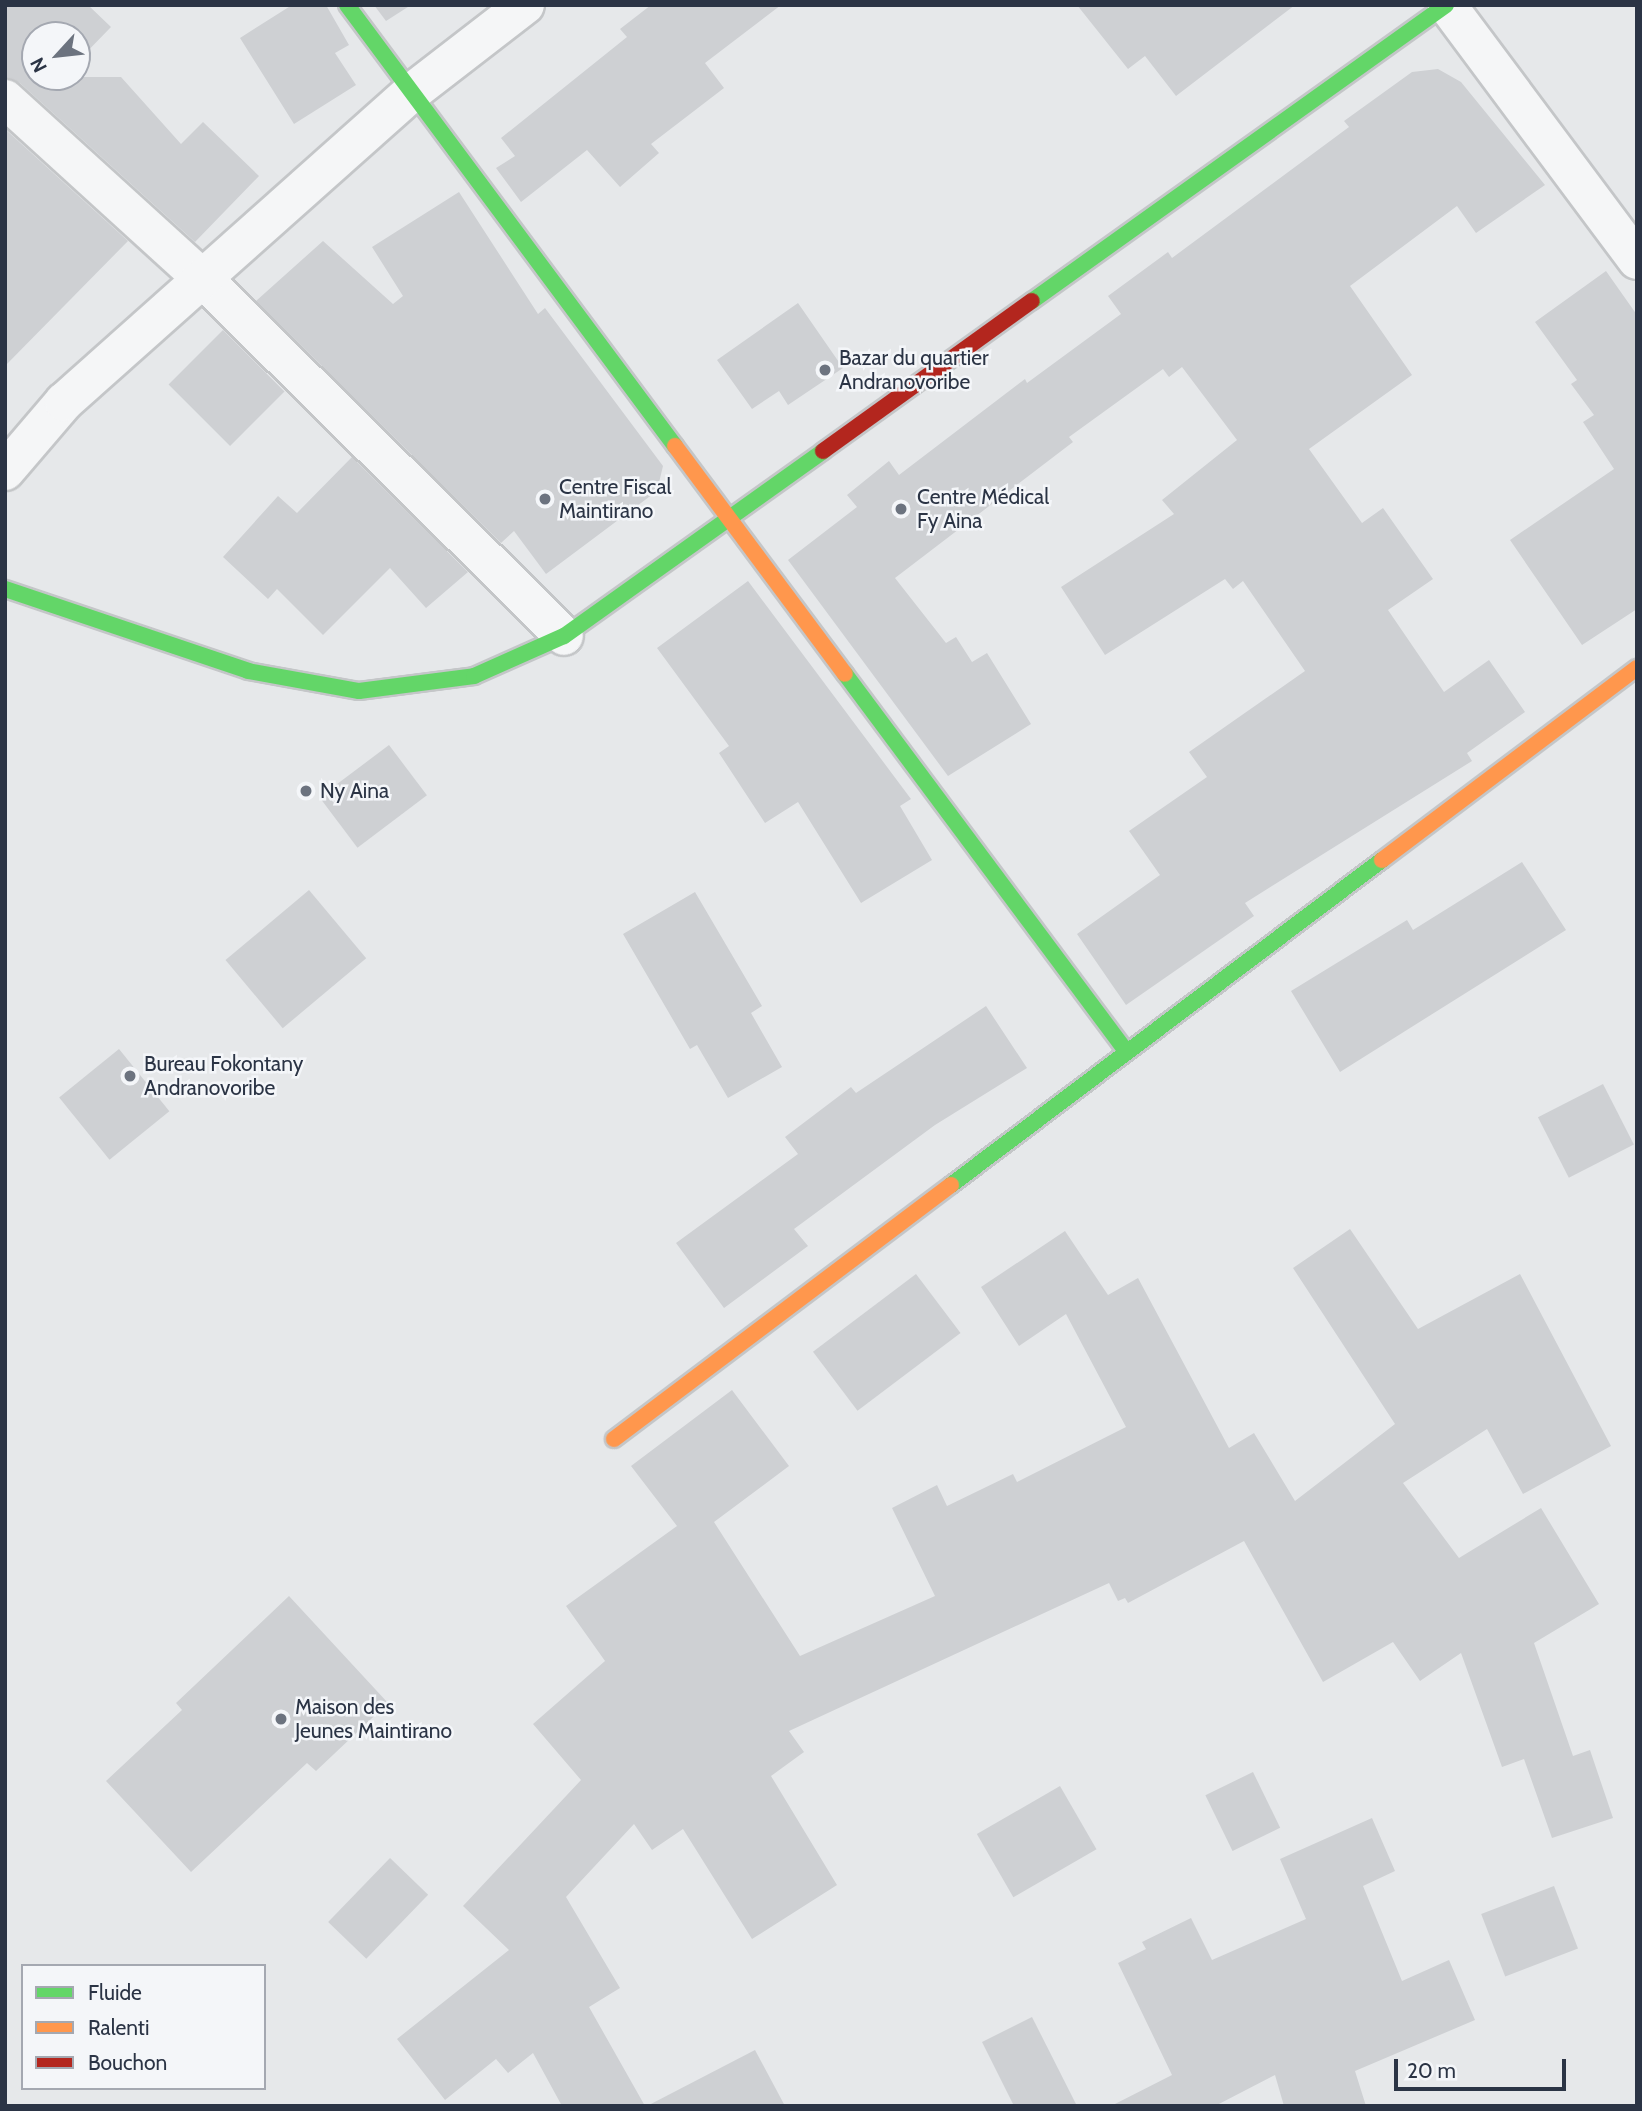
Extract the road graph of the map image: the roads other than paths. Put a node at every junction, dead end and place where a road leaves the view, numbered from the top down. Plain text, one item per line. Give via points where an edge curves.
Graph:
1 (347, 5) edge
2 (525, 5) edge
3 (1446, 5) edge
4 (411, 93) junction
5 (5, 99) edge
6 (1637, 260) edge
7 (204, 280) junction
8 (5, 471) edge
9 (731, 519) junction
10 (5, 589) edge
11 (564, 636) junction
12 (1637, 668) edge
13 (1125, 1050) junction
14 (614, 1439) dead end

1 - 4 street
2 - 4 street
3 - 6 street
3 - 9 street
4 - 7 street
4 - 9 street
5 - 7 street
7 - 8 street via 64,402
7 - 11 street
9 - 11 street
9 - 13 street
10 - 11 street via 247,671 359,691 474,676
12 - 13 street
13 - 14 street

